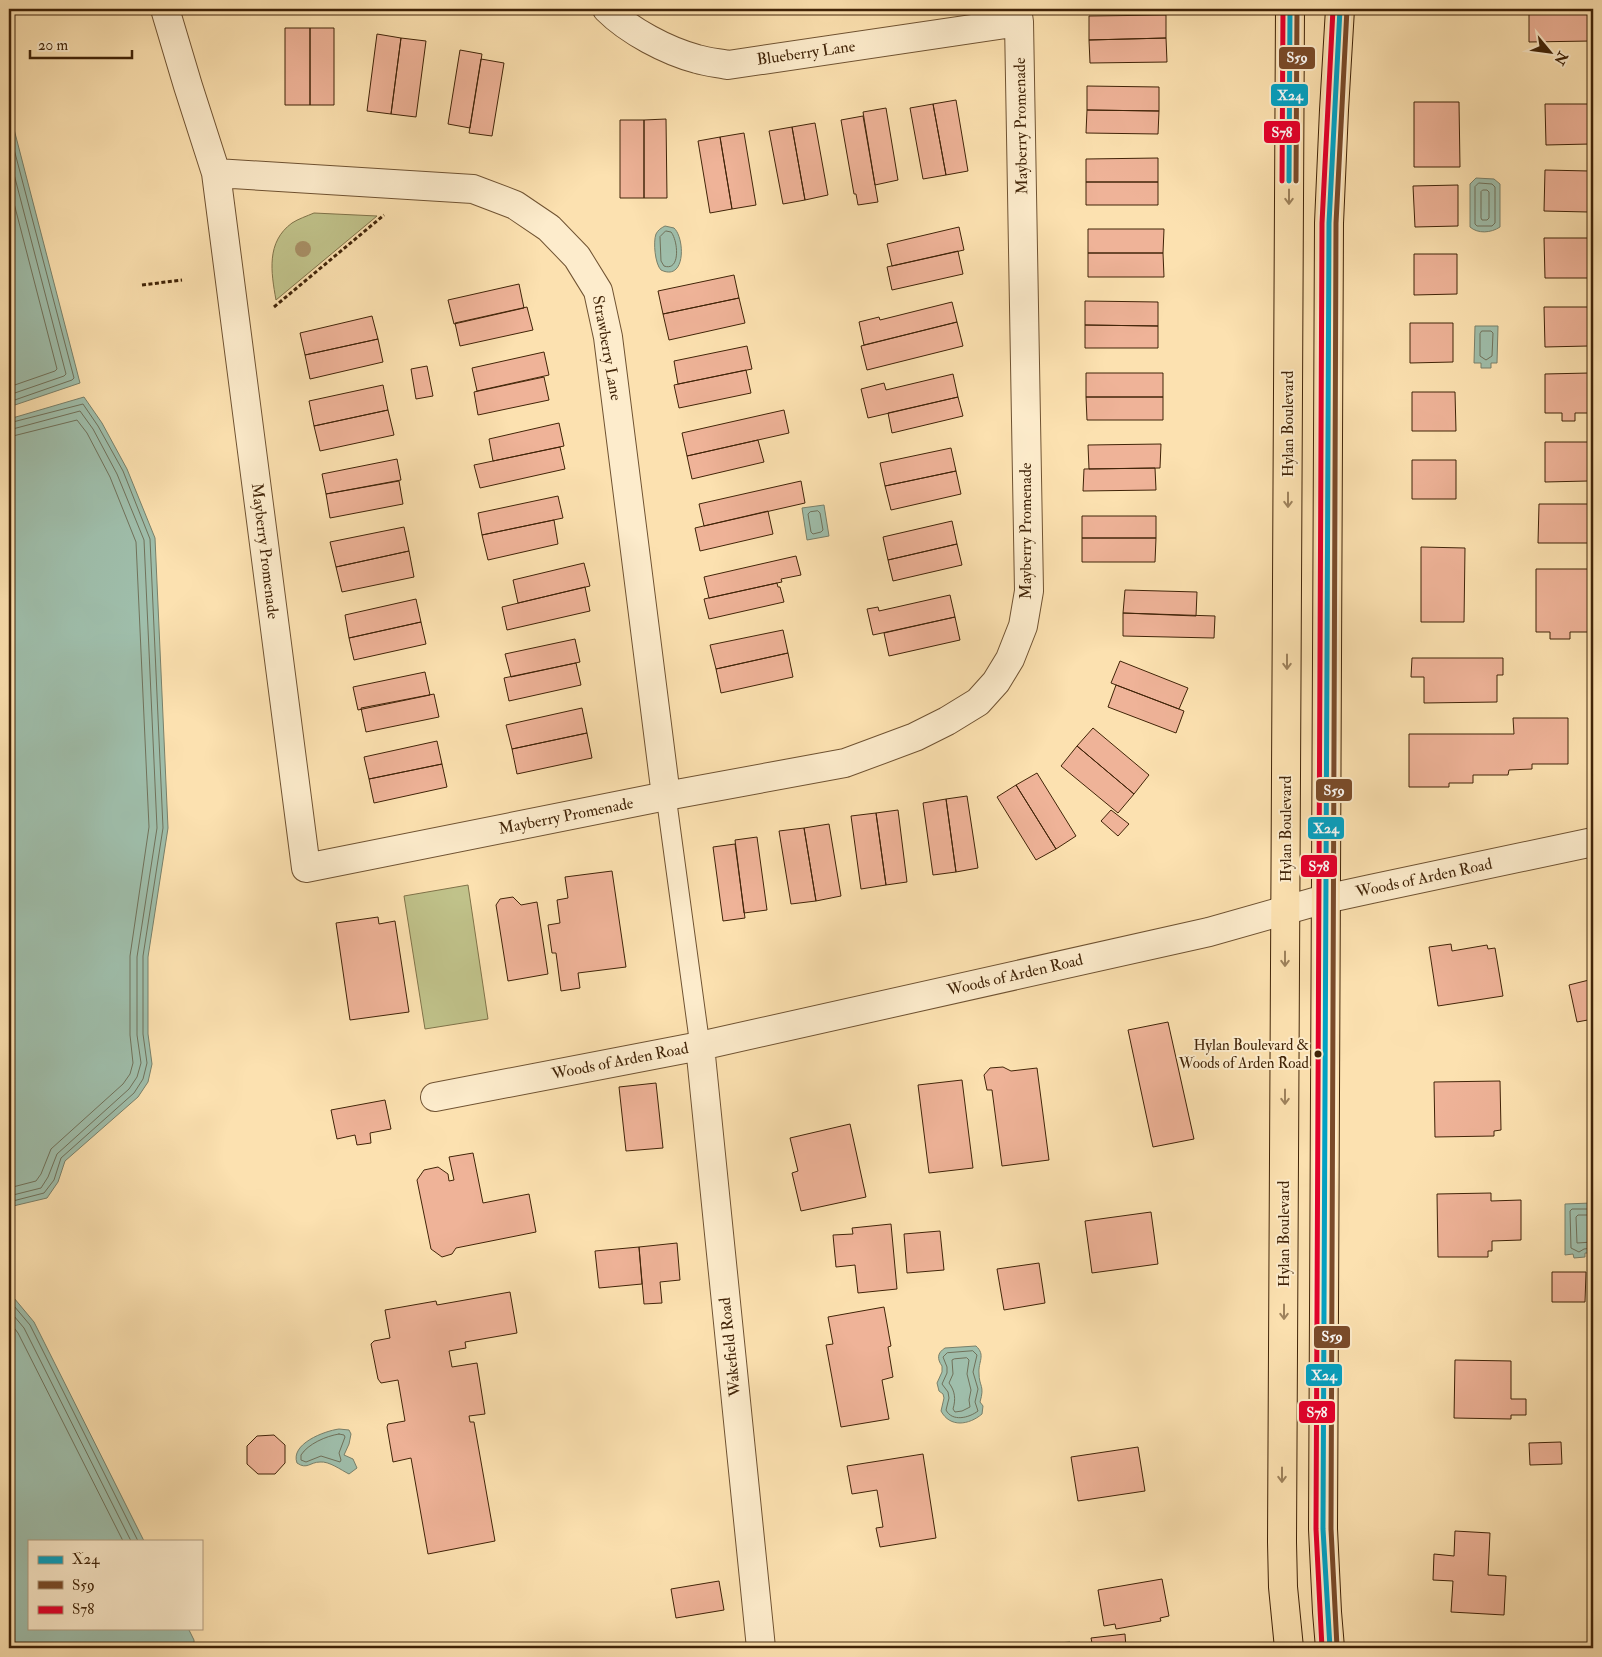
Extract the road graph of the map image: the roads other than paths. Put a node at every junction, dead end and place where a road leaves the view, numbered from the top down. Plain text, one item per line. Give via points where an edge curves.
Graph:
1 (165, 9) edge
2 (607, 9) edge
3 (1290, 9) edge
4 (1340, 9) edge
5 (1018, 15) edge
6 (216, 173) junction
7 (666, 796) junction
8 (1593, 842) edge
9 (1325, 899) junction
10 (1286, 911) junction
11 (700, 1046) junction
12 (435, 1097) dead end
13 (761, 1648) edge
14 (1290, 1648) edge
15 (1330, 1648) edge

1 - 6 street, Mayberry Promenade
2 - 5 street, Blueberry Lane via 654,42 697,59 728,65
3 -> 10 main road, Hylan Boulevard
4 - 9 main road via 1329,223
5 - 7 street, Mayberry Promenade via 1029,591 1023,626 1010,660 978,702 914,737 845,764
6 - 7 street, Strawberry Lane via 473,189 515,205 549,228 577,257 598,291 608,337
6 - 7 street, Mayberry Promenade via 306,868
7 - 11 lane
8 - 9 street, Woods of Arden Road
9 - 10 street, Woods of Arden Road
9 - 15 main road via 1323,1528
10 - 11 street, Woods of Arden Road via 1209,932
10 -> 14 main road, Hylan Boulevard via 1282,1542
11 - 12 street, Woods of Arden Road
11 - 13 street, Wakefield Road

